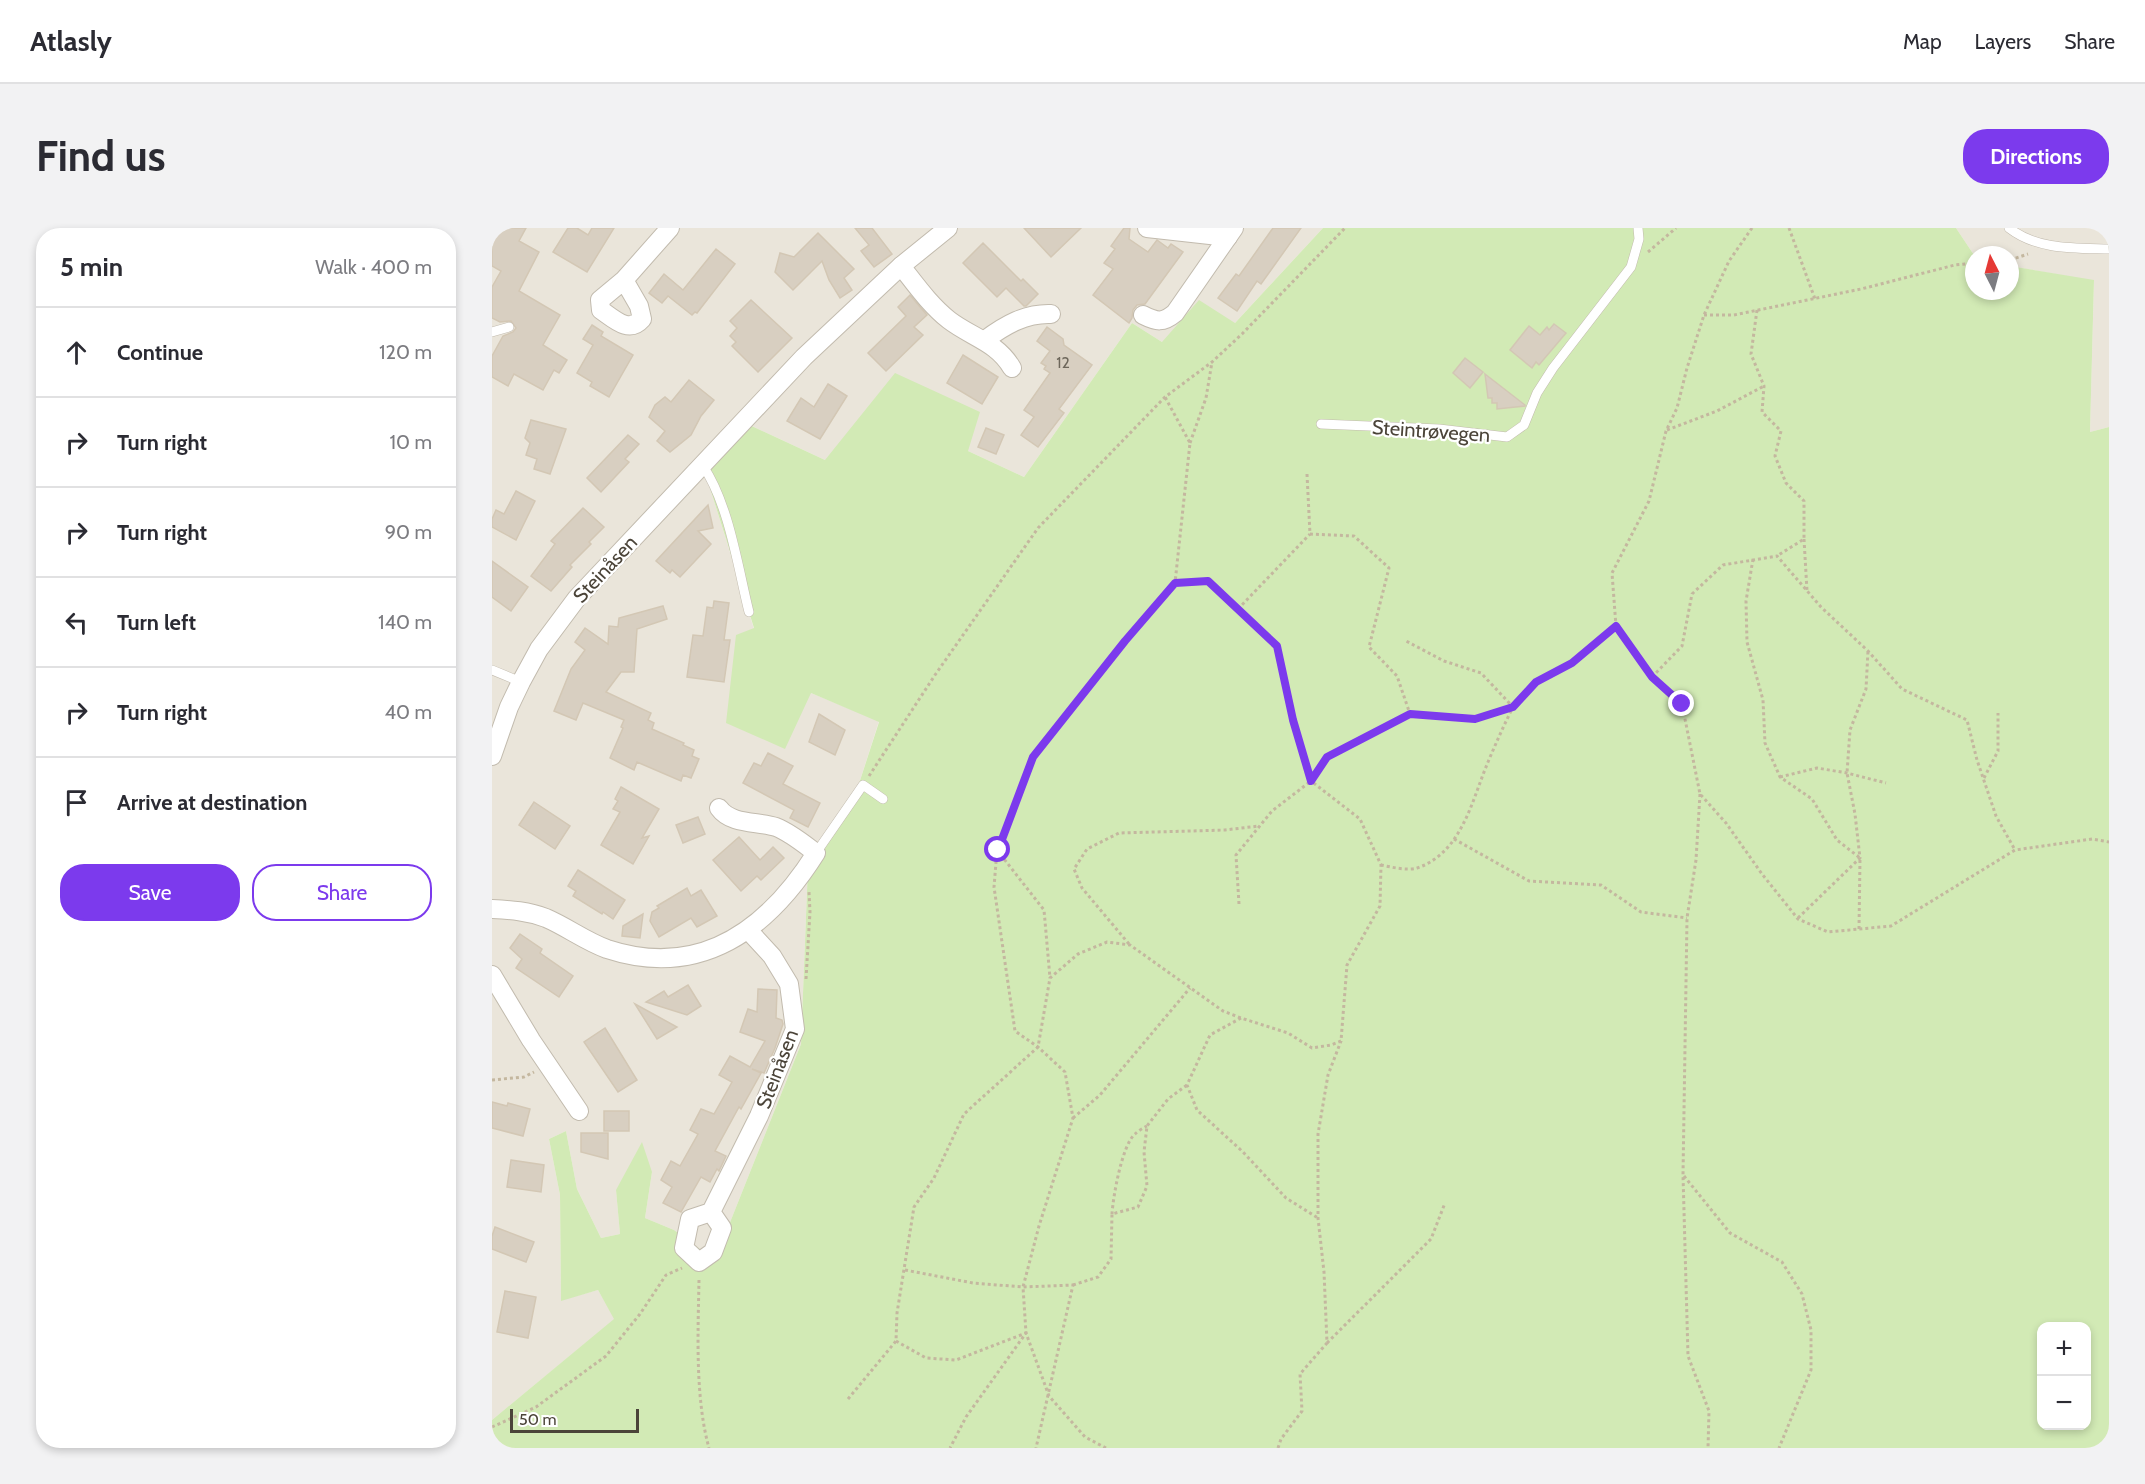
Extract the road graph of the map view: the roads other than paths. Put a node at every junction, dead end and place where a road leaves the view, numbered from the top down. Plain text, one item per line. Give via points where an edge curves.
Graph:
1 (670, 228) edge
2 (948, 228) edge
3 (1147, 228) edge
4 (1638, 228) edge
5 (2009, 228) edge
6 (1231, 232) edge
7 (2109, 249) edge
8 (901, 266) junction
9 (624, 280) dead end
10 (1052, 314) dead end
11 (1143, 315) dead end
12 (508, 327) dead end
13 (492, 332) edge
14 (985, 340) junction
15 (1012, 368) dead end
16 (1321, 424) dead end
17 (703, 466) junction
18 (749, 612) dead end
19 (492, 670) edge
20 (521, 682) junction
21 (492, 756) edge
22 (883, 799) dead end
23 (719, 808) dead end
24 (816, 853) junction
25 (492, 909) edge
26 (748, 930) junction
27 (492, 975) edge
28 (579, 1111) dead end
29 (711, 1212) junction

1 - 9 street
2 - 8 street, Steinåsen
3 - 6 street
4 - 16 lane, Steintrøvegen via 1632,267 1553,368 1524,425 1508,437 1439,429
5 - 7 lane via 2021,237 2048,245
6 - 11 street via 1175,313 1162,321
8 - 14 street via 939,312
8 - 17 street, Steinåsen via 804,357
10 - 14 street via 1021,319
12 - 13 lane
14 - 15 street
17 - 18 lane via 722,506
17 - 20 street, Steinåsen via 577,598 539,649
19 - 20 lane
20 - 21 street, Steinåsen
22 - 24 lane via 863,785
23 - 24 street via 732,819 778,828
24 - 26 street via 782,900
25 - 26 street via 546,918 606,948 644,957 699,953
26 - 29 street, Steinåsen via 772,956 789,984 795,1029 759,1116
27 - 28 street
29 - 29 street via 690,1219 684,1248 699,1262 712,1252 722,1228

